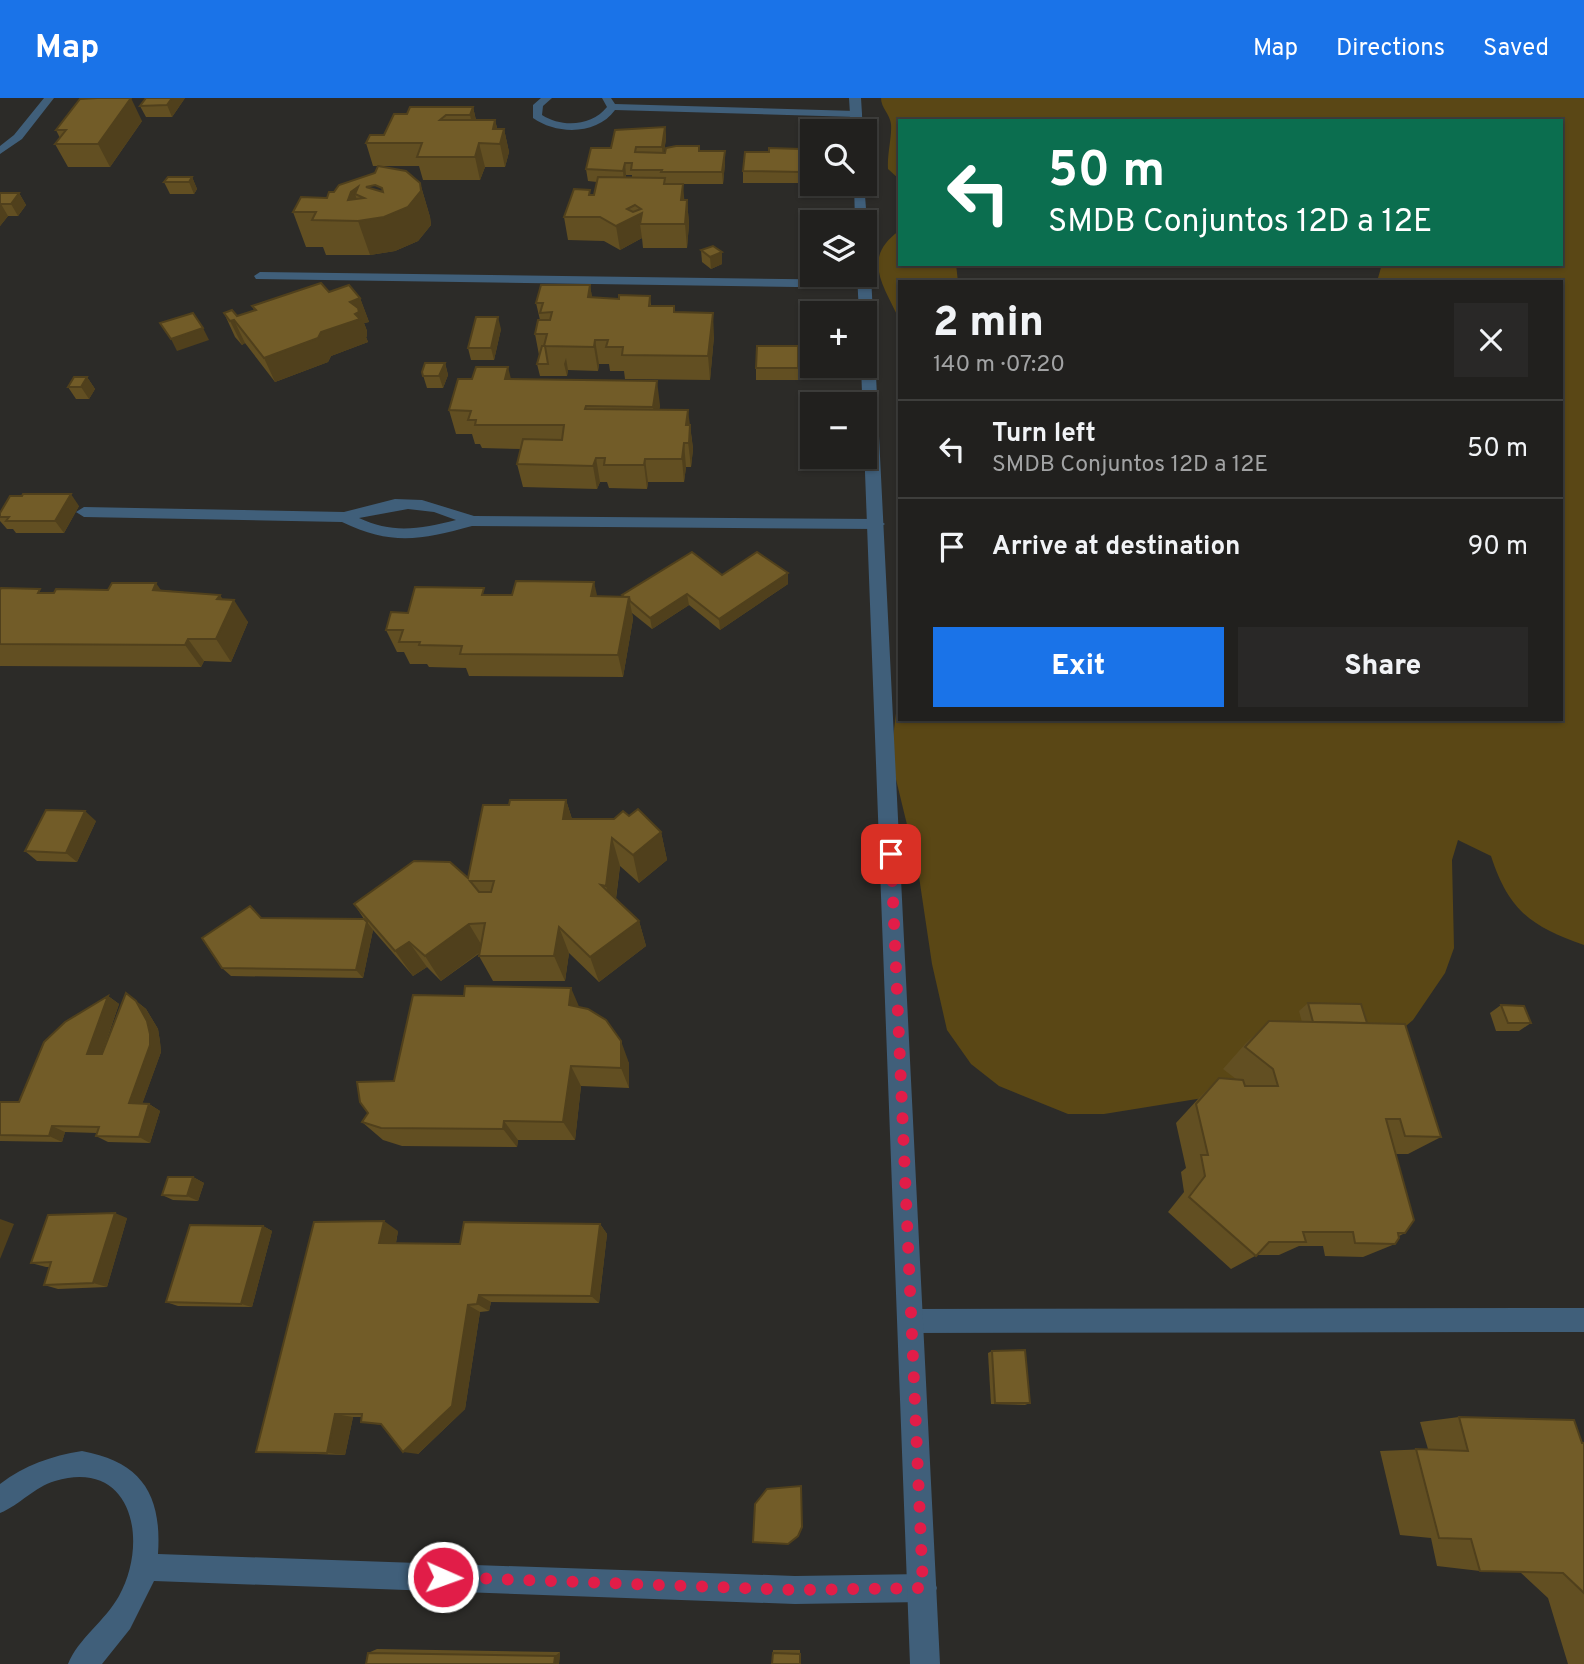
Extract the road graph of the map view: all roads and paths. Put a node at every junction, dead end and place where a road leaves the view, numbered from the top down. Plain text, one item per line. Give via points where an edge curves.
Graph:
1 (49, 98) edge
2 (547, 98) edge
3 (855, 98) edge
4 (608, 103) edge
5 (856, 114) junction
6 (856, 119) edge
7 (0, 151) edge
8 (260, 276) dead end
9 (800, 280) edge
10 (864, 287) edge
11 (84, 512) dead end
12 (344, 517) junction
13 (472, 521) junction
14 (877, 524) junction
15 (1584, 1320) edge
16 (910, 1321) junction
17 (0, 1500) edge
18 (144, 1567) junction
19 (923, 1588) junction
20 (82, 1664) edge
21 (925, 1664) edge

1 - 7 lane via 18,137
2 - 4 lane via 538,105 537,116 561,126 604,118
3 - 5 street
4 - 5 lane
5 - 6 street
8 - 9 lane
10 - 14 street
11 - 12 lane
12 - 13 lane via 414,502
12 - 13 lane via 369,531 395,537
13 - 14 lane
14 - 16 street
15 - 16 lane
16 - 19 street
17 - 18 lane via 44,1470 75,1462 103,1466 125,1479 140,1501 147,1532
18 - 19 lane via 796,1590
18 - 20 lane via 131,1604 108,1638
19 - 21 street

